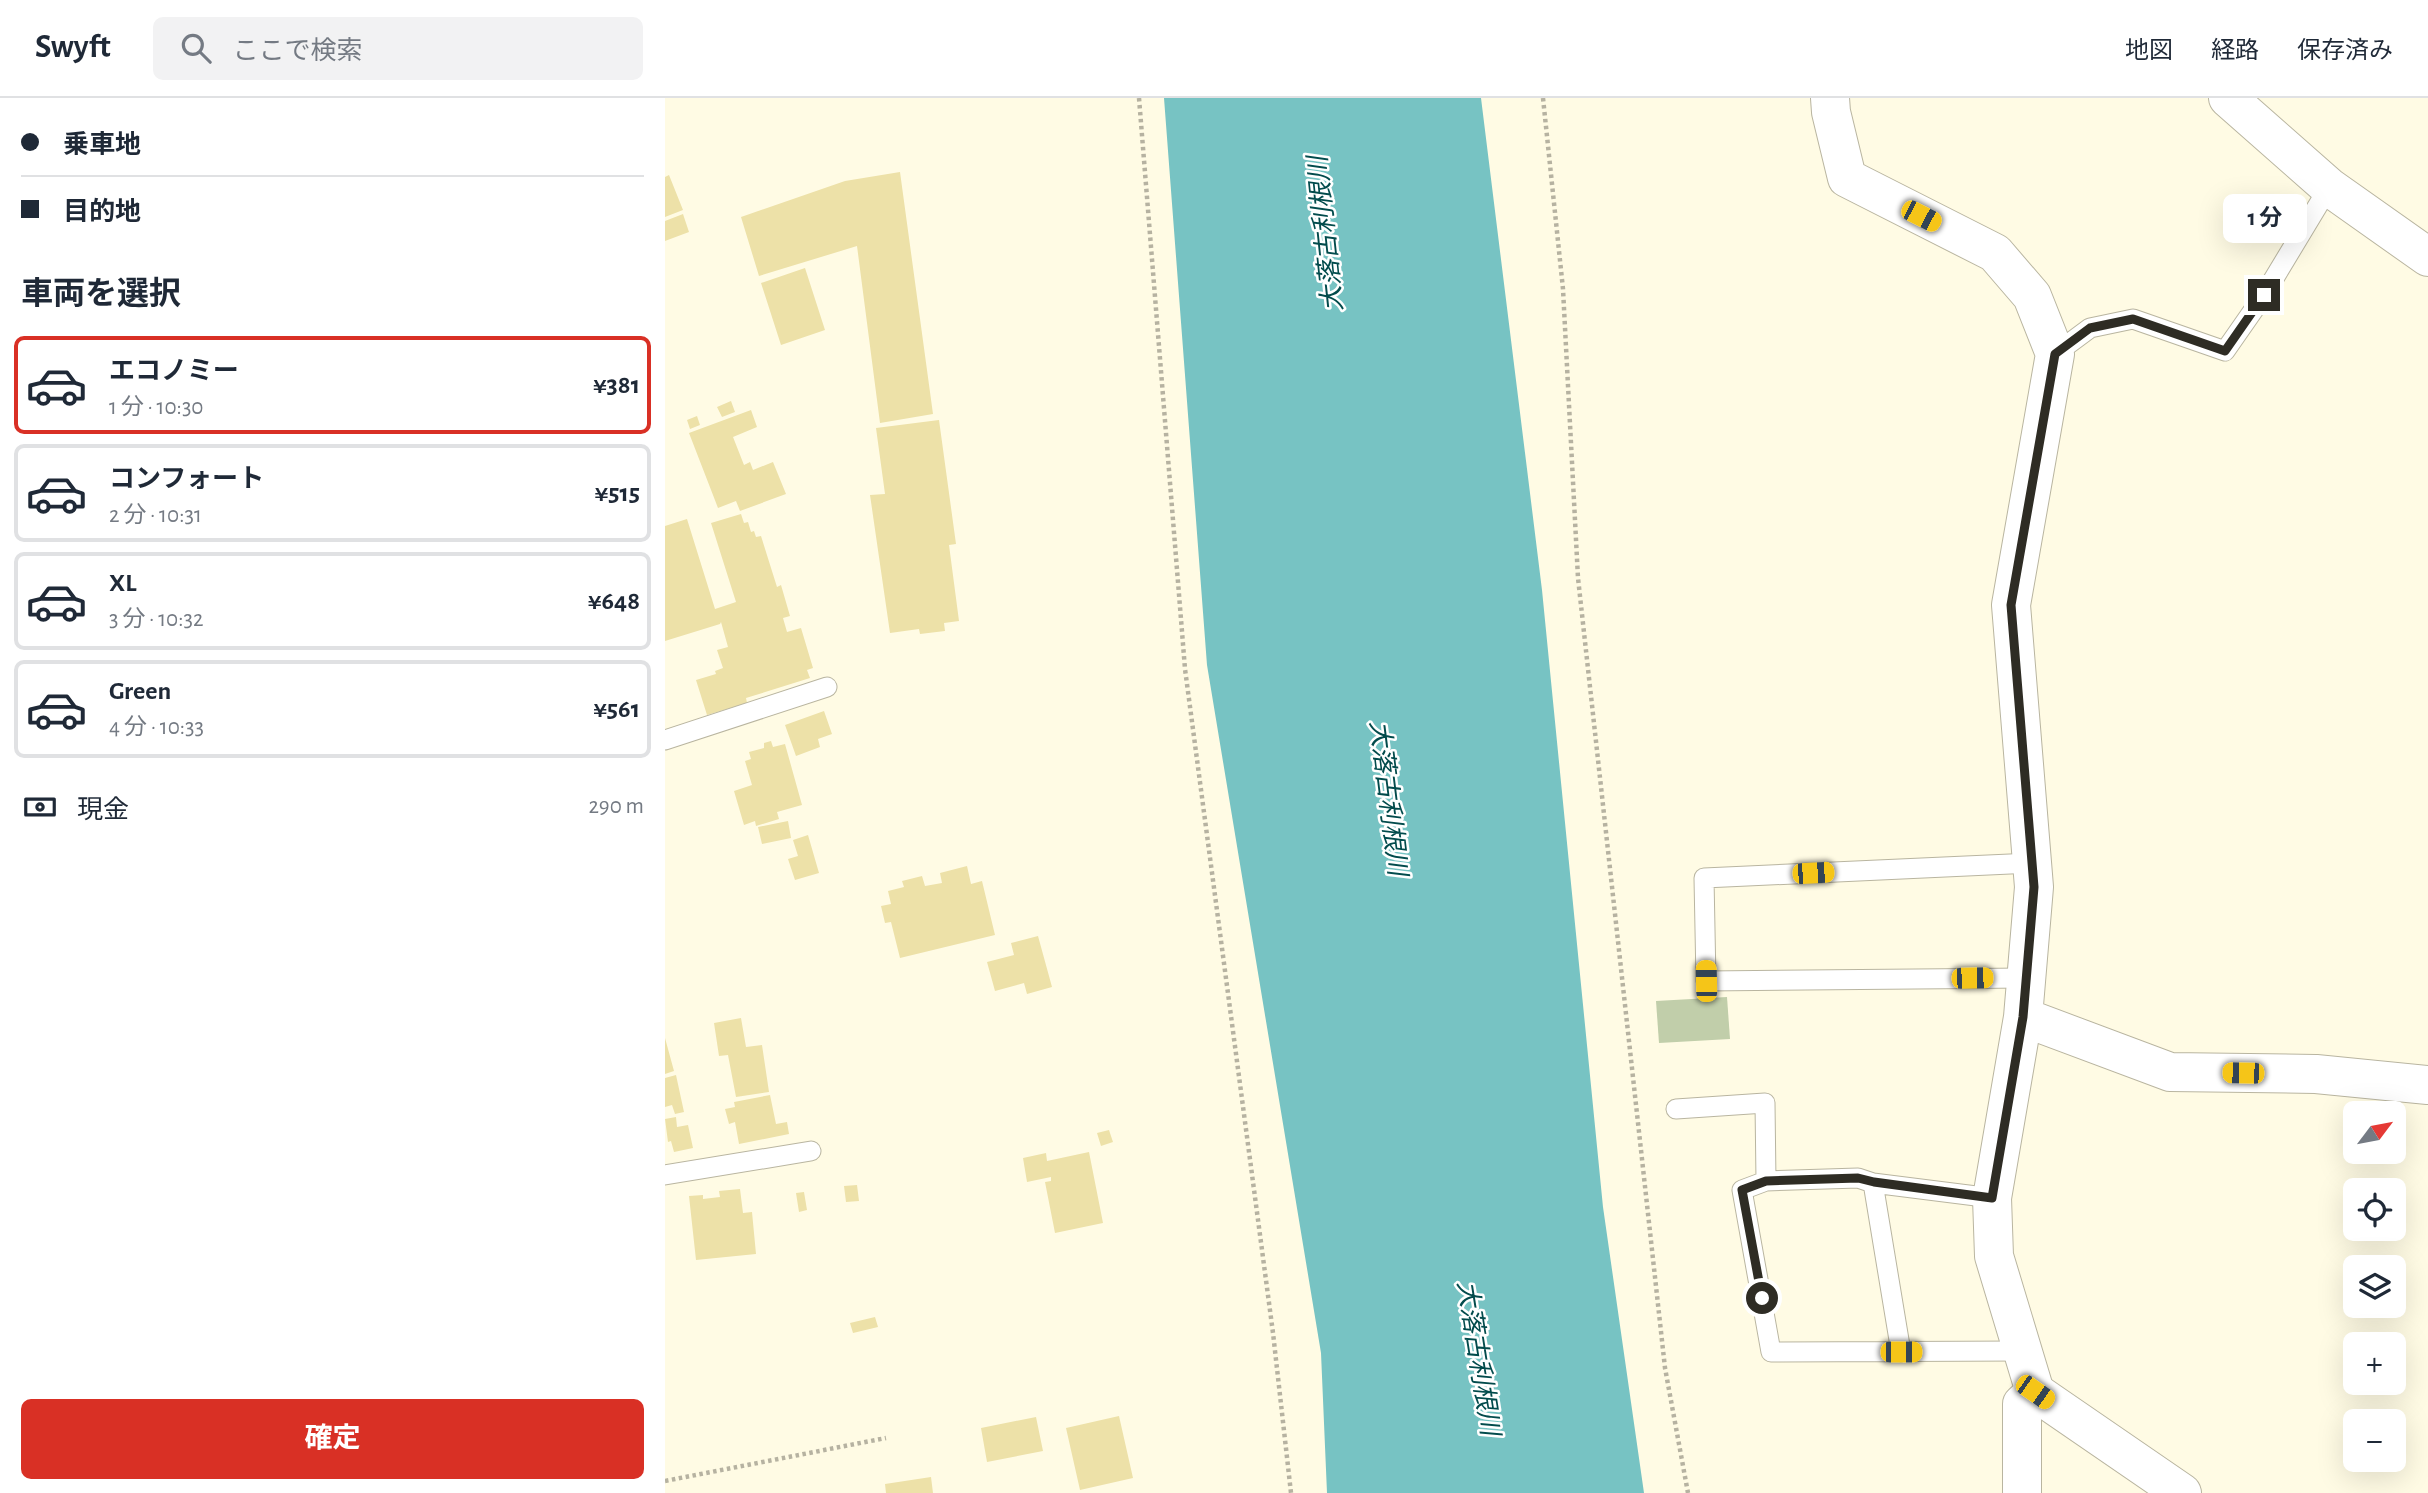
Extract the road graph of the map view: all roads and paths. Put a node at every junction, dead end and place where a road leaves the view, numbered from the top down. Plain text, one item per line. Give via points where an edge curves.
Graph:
1 (1139, 98) edge
2 (1543, 98) edge
3 (1830, 98) edge
4 (2228, 98) edge
5 (2329, 187) junction
6 (2428, 257) edge
7 (2055, 354) junction
8 (827, 687) dead end
9 (665, 740) edge
10 (2032, 863) junction
11 (2026, 978) junction
12 (2023, 1017) junction
13 (2428, 1085) edge
14 (1676, 1109) dead end
15 (811, 1152) dead end
16 (665, 1175) edge
17 (1766, 1181) junction
18 (1874, 1182) junction
19 (1992, 1198) junction
20 (2022, 1351) junction
21 (1901, 1352) junction
22 (2035, 1392) junction
23 (886, 1438) dead end
24 (665, 1481) edge
25 (1291, 1493) edge
26 (1688, 1493) edge
27 (2022, 1493) edge
28 (2182, 1493) edge

1 - 25 path via 1185,669
2 - 26 path via 1563,289 1581,606 1665,1368
3 - 7 street via 1847,178 1995,253 2032,296
4 - 5 street
5 - 6 street
5 - 7 lane via 2225,351 2133,319 2090,328
7 - 10 street via 2011,605
8 - 9 lane
10 - 11 street
10 - 11 lane via 1704,878 1706,981
11 - 12 street
12 - 13 street via 2170,1072 2316,1074
12 - 19 street
14 - 17 lane via 1765,1103
15 - 16 lane
17 - 18 lane via 1858,1178
17 - 21 lane via 1742,1190 1771,1352
18 - 19 lane
18 - 21 lane
19 - 20 street via 1994,1256
20 - 21 lane
20 - 22 street
22 - 27 street via 2022,1404
22 - 28 street
23 - 24 path

